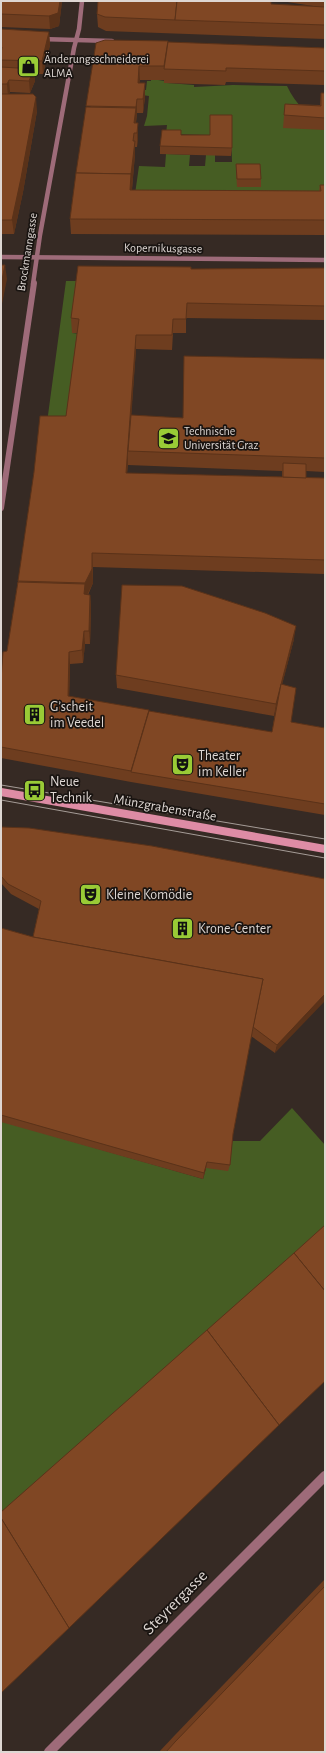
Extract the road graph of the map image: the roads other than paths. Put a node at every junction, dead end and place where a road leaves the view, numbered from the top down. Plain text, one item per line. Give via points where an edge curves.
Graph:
1 (82, 1) edge
2 (31, 39) edge
3 (77, 40) junction
4 (114, 41) edge
5 (1, 257) edge
6 (37, 257) junction
7 (325, 260) edge
8 (1, 508) edge
9 (1, 792) edge
10 (325, 849) edge
11 (325, 1476) edge
12 (49, 1752) edge

1 - 3 street, Brockmanngasse
2 - 3 street
3 - 4 street
3 - 6 street, Brockmanngasse
5 - 6 street, Kopernikusgasse
6 - 7 street, Kopernikusgasse
6 - 8 street, Brockmanngasse
9 - 10 main road, Münzgrabenstraße
11 - 12 street, Steyrergasse

